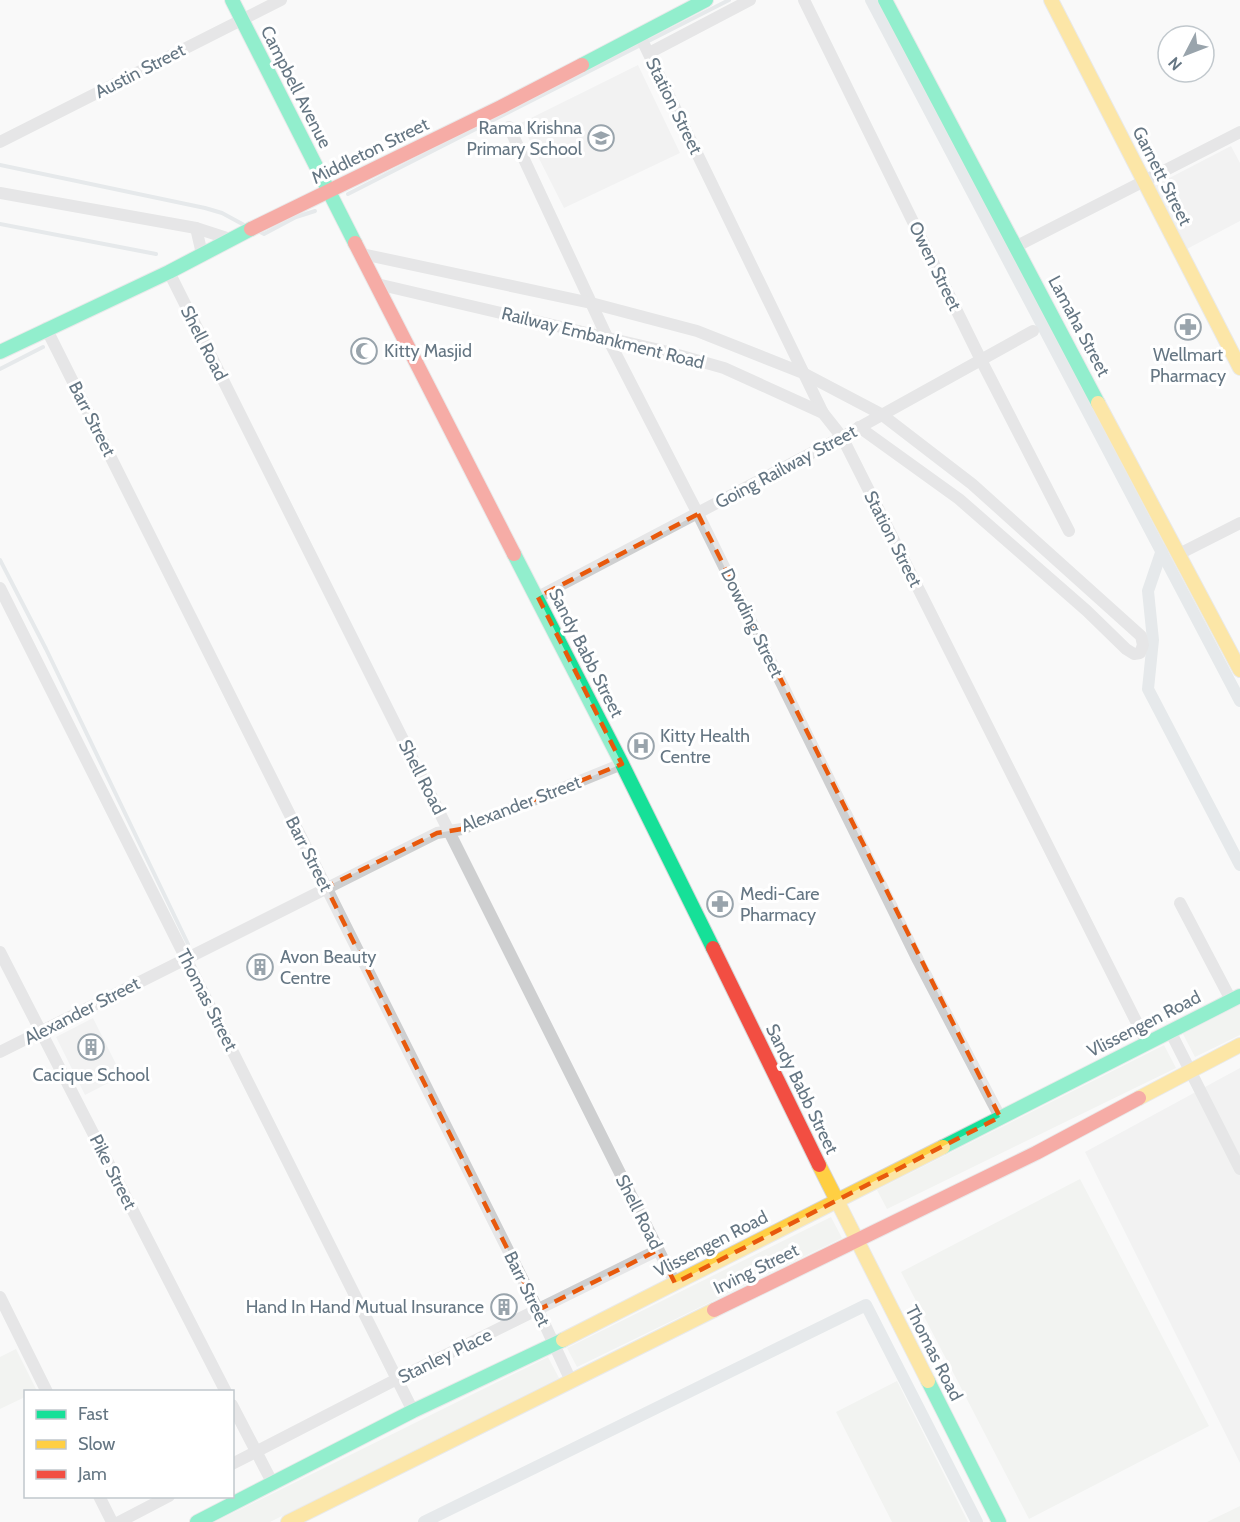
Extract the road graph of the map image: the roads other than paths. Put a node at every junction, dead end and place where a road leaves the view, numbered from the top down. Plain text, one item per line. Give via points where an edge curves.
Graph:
1 (232, 0) edge
2 (281, 0) edge
3 (706, 0) edge
4 (750, 0) edge
5 (804, 0) edge
6 (885, 0) edge
7 (1052, 0) edge
8 (242, 20) junction
9 (640, 36) junction
10 (649, 53) junction
11 (509, 127) dead end
12 (1240, 132) edge
13 (0, 142) edge
14 (1144, 180) junction
15 (328, 191) junction
16 (0, 193) edge
17 (196, 228) junction
18 (230, 239) junction
19 (1017, 246) junction
20 (202, 254) junction
21 (362, 254) junction
22 (169, 272) junction
23 (377, 284) junction
24 (591, 303) junction
25 (46, 328) junction
26 (1033, 332) dead end
27 (607, 337) junction
28 (0, 352) edge
29 (981, 360) junction
30 (1240, 368) edge
31 (803, 373) junction
32 (823, 413) junction
33 (881, 414) junction
34 (859, 428) junction
35 (842, 437) junction
36 (972, 484) junction
37 (959, 499) junction
38 (698, 514) junction
39 (1240, 523) edge
40 (1068, 531) dead end
41 (1179, 554) junction
42 (0, 588) edge
43 (538, 597) junction
44 (1240, 670) edge
45 (622, 764) junction
46 (449, 831) junction
47 (326, 887) junction
48 (1180, 903) dead end
49 (0, 952) edge
50 (186, 958) junction
51 (1235, 998) edge
52 (41, 1031) junction
53 (1170, 1031) junction
54 (1147, 1043) junction
55 (1240, 1045) edge
56 (0, 1052) edge
57 (1190, 1070) junction
58 (1000, 1117) junction
59 (1240, 1169) edge
60 (837, 1201) junction
61 (856, 1239) junction
62 (658, 1250) junction
63 (675, 1283) junction
64 (0, 1297) edge
65 (538, 1310) junction
66 (553, 1345) junction
67 (397, 1379) junction
68 (571, 1381) junction
69 (46, 1390) edge
70 (225, 1390) edge
71 (234, 1409) edge
72 (413, 1411) junction
73 (257, 1452) junction
74 (234, 1463) edge
75 (273, 1484) junction
76 (100, 1498) edge
77 (168, 1498) edge
78 (112, 1522) edge
79 (119, 1522) edge
80 (197, 1522) edge
81 (288, 1522) edge
82 (999, 1522) edge

1 - 8 street, Campbell Avenue
2 - 8 street, Austin Street
3 - 9 street, Middleton Street
4 - 10 street
5 - 29 street, Owen Street
6 - 19 street, Lamaha Street
7 - 14 street, Garnett Street
8 - 13 street, Austin Street
8 - 15 street, Campbell Avenue
9 - 10 street, Station Street
9 - 15 street, Middleton Street
10 - 31 street, Station Street
11 - 24 street, Dowding Street
12 - 14 street
14 - 19 street
14 - 30 street, Garnett Street
15 - 18 street, Middleton Street
15 - 21 street, Sandy Babb Street
16 - 17 street
17 - 18 street
17 - 20 street
18 - 20 street, Middleton Street
19 - 41 street, Lamaha Street
20 - 22 street, Middleton Street
21 - 23 street, Sandy Babb Street
21 - 24 street
22 - 25 street, Middleton Street
22 - 46 street, Shell Road
23 - 27 street, Railway Embankment Road
23 - 43 street, Sandy Babb Street
24 - 27 street, Dowding Street
24 - 31 street via 697,331
25 - 28 street
25 - 47 street, Barr Street
26 - 29 street, Going Railway Street
27 - 32 street, Railway Embankment Road via 724,368
27 - 38 street, Dowding Street
29 - 33 street, Going Railway Street
29 - 40 street, Owen Street
31 - 32 street, Station Street
31 - 33 street
32 - 35 street, Station Street
33 - 34 street, Going Railway Street
33 - 36 street
34 - 35 street, Going Railway Street
34 - 37 street
35 - 38 street, Going Railway Street
35 - 54 street, Station Street
36 - 37 street
36 - 37 street via 1141,636 1140,653 1126,649
38 - 43 street, Going Railway Street
38 - 58 street, Dowding Street via 918,960
39 - 41 street
41 - 44 street, Lamaha Street
42 - 50 street, Thomas Street
43 - 45 street, Sandy Babb Street
45 - 46 street, Alexander Street
45 - 60 street, Sandy Babb Street
46 - 47 street, Alexander Street via 437,833
46 - 62 street, Shell Road
47 - 50 street, Alexander Street
47 - 65 street, Barr Street
48 - 51 street
49 - 52 street, Pike Street
50 - 52 street, Alexander Street
50 - 67 street, Thomas Street
51 - 53 street, Vlissengen Road
52 - 56 street, Alexander Street
52 - 70 street, Pike Street
53 - 54 street, Vlissengen Road
53 - 57 street
54 - 58 street, Vlissengen Road
55 - 57 street, Irving Street
57 - 59 street
57 - 61 street, Irving Street via 1036,1153
58 - 60 street, Vlissengen Road
60 - 61 street, Thomas Road
60 - 63 street, Vlissengen Road
61 - 68 street, Irving Street
61 - 82 street, Thomas Road
62 - 63 street, Shell Road
62 - 65 street, Stanley Place
63 - 66 street, Vlissengen Road
64 - 69 street
65 - 66 street, Barr Street
65 - 67 street, Stanley Place
66 - 68 street, Barr Street
66 - 72 street, Vlissengen Road
67 - 72 street, Thomas Street
67 - 73 street, Stanley Place
68 - 81 street, Irving Street
71 - 73 street
72 - 75 street, Vlissengen Road
73 - 74 street, Stanley Place
73 - 75 street
75 - 80 street, Vlissengen Road
76 - 78 street
77 - 79 street

